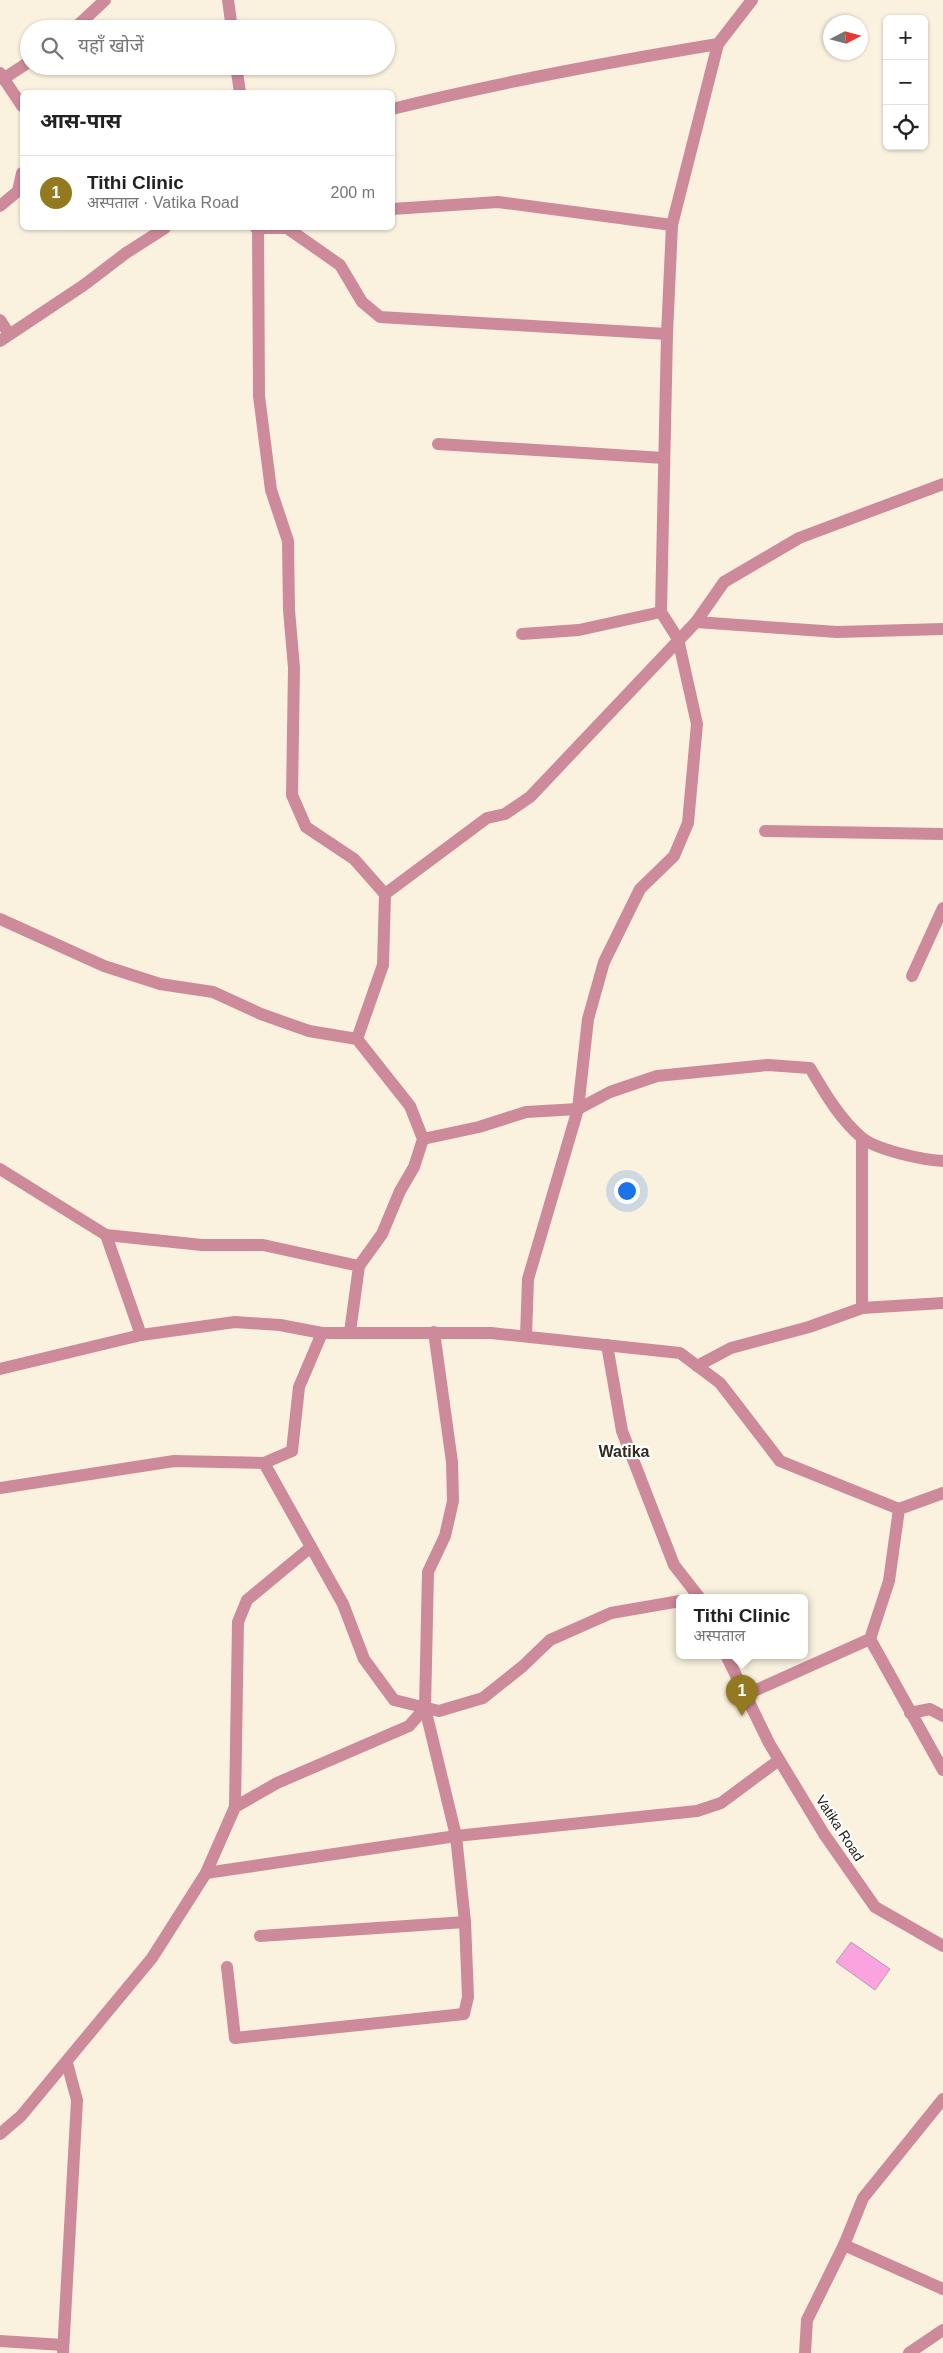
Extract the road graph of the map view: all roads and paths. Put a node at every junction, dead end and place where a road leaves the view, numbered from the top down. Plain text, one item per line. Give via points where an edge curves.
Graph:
1 (105, 0) edge
2 (228, 0) edge
3 (752, 0) edge
4 (84, 20) edge
5 (231, 20) edge
6 (718, 44) junction
7 (20, 67) edge
8 (237, 75) edge
9 (2, 76) edge
10 (240, 90) edge
11 (20, 103) edge
12 (395, 108) edge
13 (20, 182) edge
14 (0, 206) edge
15 (395, 209) edge
16 (672, 225) junction
17 (161, 230) edge
18 (257, 230) edge
19 (291, 230) edge
20 (0, 320) edge
21 (667, 334) junction
22 (5, 337) edge
23 (438, 444) dead end
24 (664, 458) junction
25 (943, 484) edge
26 (661, 612) junction
27 (696, 622) junction
28 (943, 629) edge
29 (522, 634) dead end
30 (678, 639) junction
31 (765, 831) dead end
32 (943, 834) edge
33 (385, 894) junction
34 (943, 908) edge
35 (0, 919) edge
36 (912, 976) dead end
37 (356, 1039) junction
38 (578, 1109) junction
39 (423, 1139) junction
40 (862, 1139) junction
41 (943, 1161) edge
42 (0, 1169) edge
43 (106, 1235) junction
44 (359, 1266) junction
45 (943, 1303) edge
46 (862, 1308) junction
47 (350, 1332) junction
48 (434, 1332) junction
49 (322, 1333) junction
50 (141, 1335) junction
51 (526, 1336) junction
52 (607, 1345) junction
53 (697, 1366) junction
54 (0, 1369) edge
55 (264, 1463) junction
56 (0, 1488) edge
57 (943, 1493) edge
58 (899, 1510) junction
59 (311, 1547) junction
60 (697, 1594) edge
61 (676, 1602) edge
62 (870, 1638) junction
63 (728, 1659) edge
64 (746, 1695) junction
65 (425, 1708) junction
66 (910, 1713) junction
67 (943, 1716) edge
68 (779, 1760) junction
69 (943, 1770) edge
70 (235, 1807) junction
71 (456, 1836) junction
72 (206, 1873) junction
73 (465, 1922) junction
74 (260, 1936) dead end
75 (943, 1946) edge
76 (227, 1967) dead end
77 (67, 2063) junction
78 (943, 2099) edge
79 (0, 2134) edge
80 (844, 2245) junction
81 (943, 2289) edge
82 (943, 2330) edge
83 (0, 2341) edge
84 (63, 2349) edge
85 (805, 2353) edge
86 (909, 2353) edge

1 - 4 street
2 - 5 street
3 - 6 street
6 - 12 street via 466,90
6 - 16 street
7 - 9 street
8 - 10 street
9 - 11 street
13 - 14 street via 18,191
15 - 16 street via 498,202
16 - 21 street
17 - 22 street
18 - 33 street via 259,396 271,490 288,541 294,668 292,795 306,827 354,859
19 - 21 street via 340,265 362,302 380,316
20 - 22 street
21 - 24 street
23 - 24 street
24 - 26 street
25 - 27 street via 799,538 724,582
26 - 29 street via 579,630
26 - 30 street
27 - 28 street via 837,632
27 - 30 street
30 - 33 street via 530,797 505,814 487,818
30 - 38 street via 697,724 688,823 674,856 640,889 604,962 588,1019
31 - 32 street
33 - 37 street via 384,965
34 - 36 street
35 - 37 street via 104,966 160,984 213,992 309,1031
37 - 39 street via 410,1106
38 - 39 street via 526,1112 479,1127
38 - 40 street via 610,1092 657,1076 768,1065 810,1068 835,1110
38 - 51 street via 528,1278
39 - 44 street via 382,1234
40 - 41 street via 888,1149
40 - 46 street
42 - 43 street
43 - 44 street via 202,1245 263,1244
43 - 50 street
44 - 47 street
45 - 46 street
46 - 53 street via 809,1327 731,1348
47 - 48 street
47 - 49 street
48 - 51 street
48 - 65 street via 452,1462 453,1501 445,1536 428,1572
49 - 50 street via 280,1325 235,1322
49 - 55 street via 299,1387 292,1451
50 - 54 street
51 - 52 street
52 - 53 street via 680,1353
52 - 60 street via 622,1431 674,1565
53 - 58 street via 720,1383 780,1461
55 - 56 street via 174,1461
55 - 59 street
57 - 58 street
58 - 62 street via 889,1581
59 - 65 street via 343,1604 364,1660 394,1700
59 - 70 street via 247,1600 238,1622
61 - 65 street via 611,1613 550,1640 483,1698 439,1712
62 - 64 street
62 - 66 street
63 - 64 street, Vatika Road
64 - 68 street, Vatika Road
65 - 70 street via 408,1726 277,1783
65 - 71 street
66 - 67 street via 930,1710
66 - 69 street
68 - 71 street via 721,1803 697,1811
68 - 75 street, Vatika Road via 824,1834 876,1907
70 - 72 street
71 - 72 street
71 - 73 street
72 - 77 street via 152,1958
73 - 74 street
73 - 76 street via 468,1997 464,2014 235,2038
77 - 79 street via 22,2116
77 - 84 street via 77,2100
78 - 80 street via 862,2198
80 - 81 street
80 - 85 street via 807,2320
82 - 86 street
83 - 84 street

